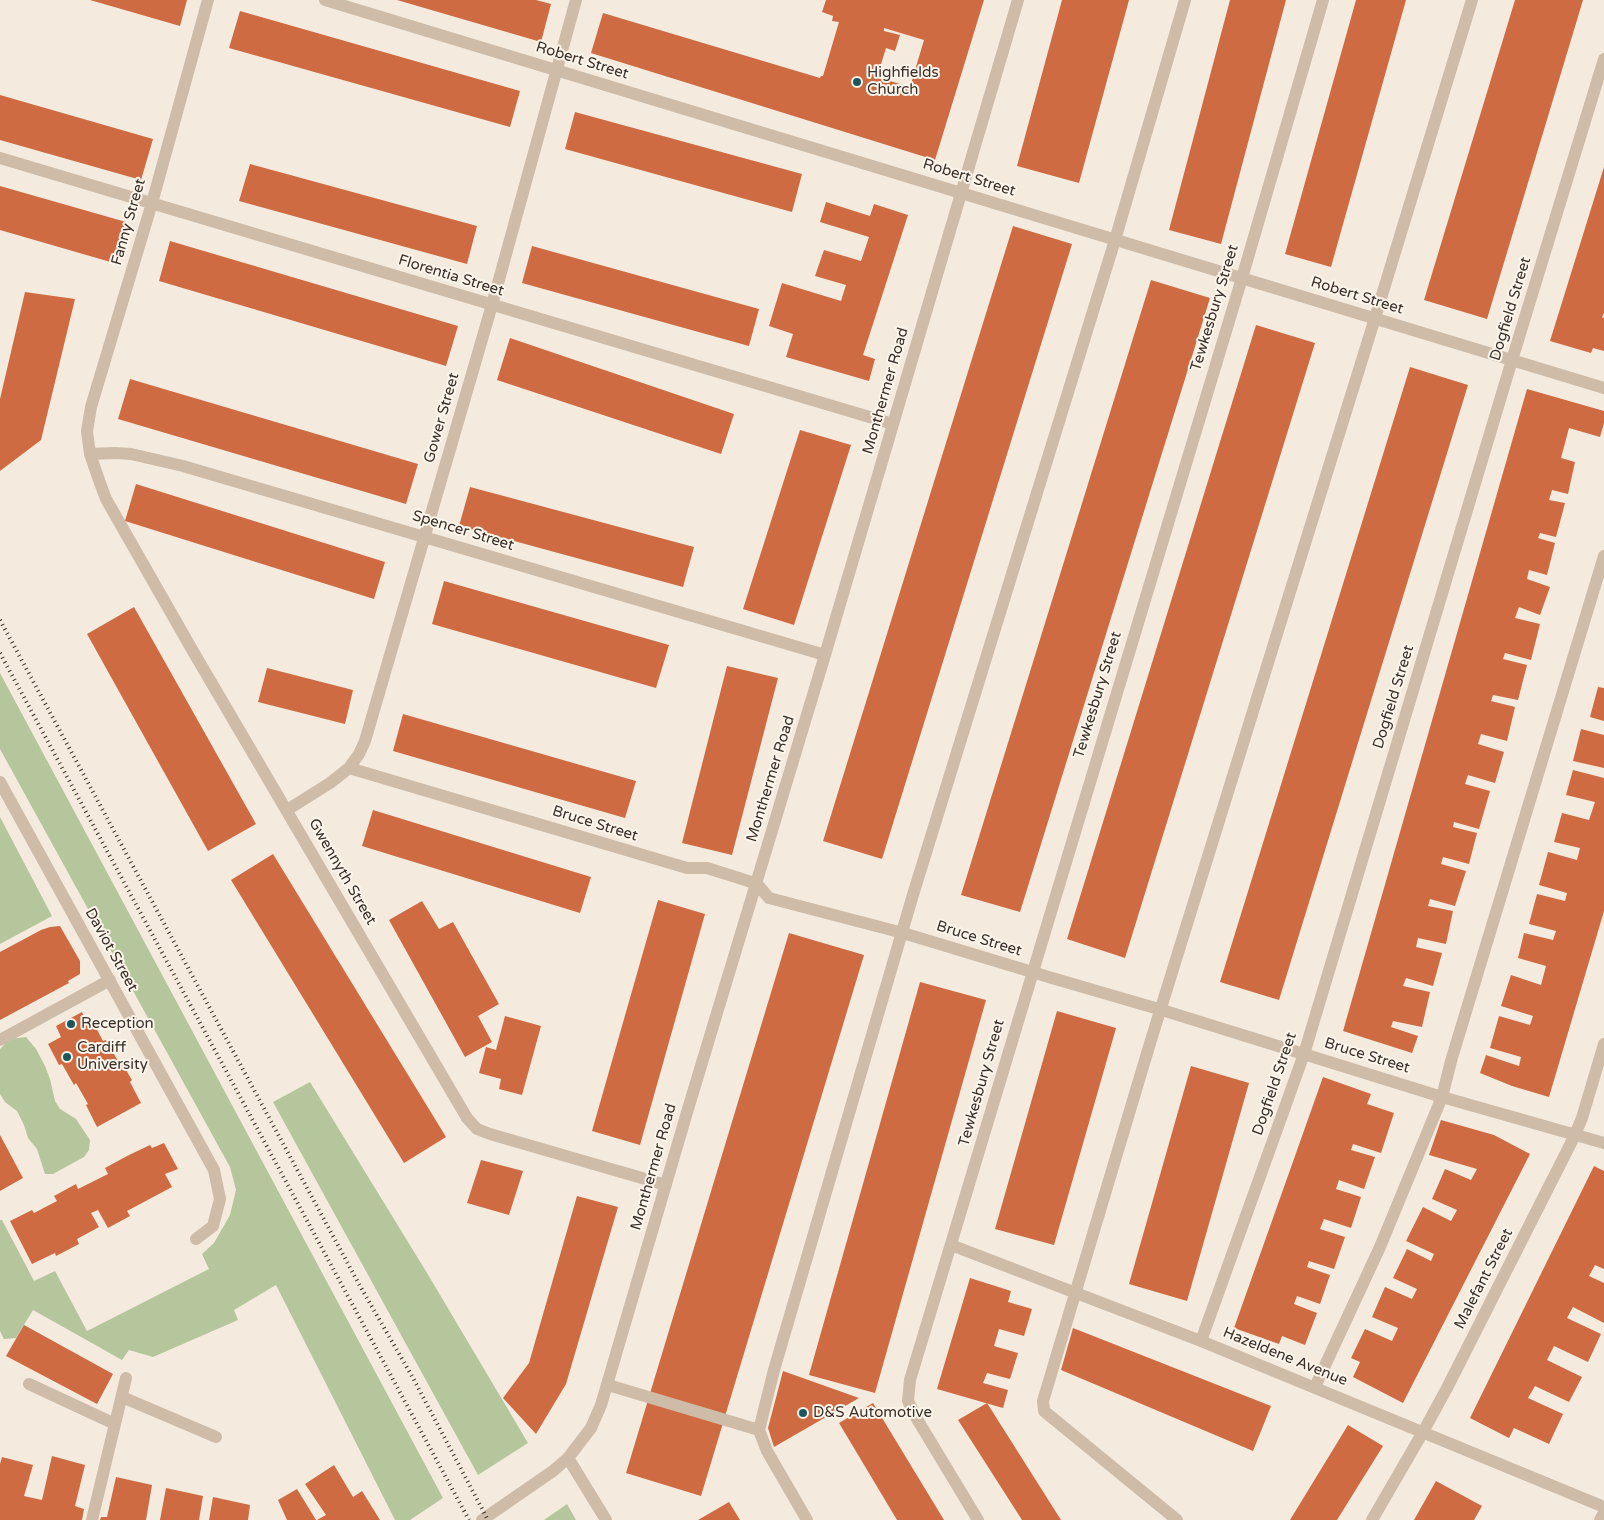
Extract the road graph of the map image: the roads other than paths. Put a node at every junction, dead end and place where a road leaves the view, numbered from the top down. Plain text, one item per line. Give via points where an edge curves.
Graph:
1 (208, 0) edge
2 (326, 0) edge
3 (576, 0) edge
4 (1018, 0) edge
5 (1185, 0) edge
6 (1324, 0) edge
7 (1472, 0) edge
8 (1604, 59) edge
9 (556, 70) junction
10 (0, 158) edge
11 (962, 193) junction
12 (152, 202) junction
13 (1115, 240) junction
14 (1242, 278) junction
15 (492, 305) junction
16 (1375, 318) junction
17 (1512, 360) junction
18 (1604, 388) edge
19 (893, 424) junction
20 (90, 454) junction
21 (424, 537) junction
22 (1604, 556) edge
23 (825, 655) junction
24 (349, 768) junction
25 (0, 782) edge
26 (287, 810) junction
27 (757, 884) junction
28 (902, 933) junction
29 (1032, 972) junction
30 (110, 980) junction
31 (1162, 1010) junction
32 (0, 1040) edge
33 (1604, 1044) edge
34 (1304, 1054) junction
35 (1442, 1097) junction
36 (1575, 1136) junction
37 (1604, 1143) edge
38 (666, 1185) junction
39 (196, 1239) dead end
40 (951, 1245) junction
41 (1076, 1292) junction
42 (1201, 1340) junction
43 (126, 1378) dead end
44 (28, 1384) dead end
45 (608, 1385) junction
46 (1315, 1387) junction
47 (122, 1397) junction
48 (115, 1424) junction
49 (758, 1430) junction
50 (1423, 1432) junction
51 (216, 1437) dead end
52 (568, 1458) junction
53 (1604, 1506) edge
54 (1604, 1513) edge
55 (92, 1520) edge
56 (482, 1520) edge
57 (606, 1520) edge
58 (807, 1520) edge
59 (978, 1520) edge
60 (1177, 1520) edge
61 (1372, 1520) edge
62 (1600, 1520) edge

1 - 12 street, Fanny Street
2 - 9 street, Robert Street
3 - 9 street, Gower Street
4 - 11 street, Monthermer Road
5 - 13 street
6 - 14 street, Tewkesbury Street
7 - 16 street
8 - 17 street, Dogfield Street
9 - 11 street, Robert Street
9 - 15 street, Gower Street
10 - 12 street, Florentia Street
11 - 13 street, Robert Street
11 - 19 street, Monthermer Road
12 - 15 street, Florentia Street
12 - 20 street, Fanny Street via 91,407 86,431
13 - 14 street, Robert Street
13 - 28 street
14 - 16 street, Robert Street
14 - 29 street, Tewkesbury Street
15 - 19 street, Florentia Street
15 - 21 street, Gower Street
16 - 17 street, Robert Street
16 - 31 street
17 - 18 street, Robert Street
17 - 34 street, Dogfield Street
19 - 23 street, Monthermer Road
20 - 21 street, Spencer Street via 115,453 149,458
20 - 26 street, Gwennyth Street via 106,499
21 - 23 street, Spencer Street
21 - 24 street, Gower Street via 365,741
22 - 35 street
23 - 27 street, Monthermer Road
24 - 26 street, Gower Street
24 - 27 street, Bruce Street via 687,868 707,868
25 - 30 street, Daviot Street
26 - 38 street, Gwennyth Street via 467,1118 477,1129
27 - 28 street, Bruce Street via 768,898
27 - 38 street, Monthermer Road
28 - 29 street, Bruce Street
28 - 49 street
29 - 31 street, Bruce Street
29 - 40 street, Tewkesbury Street
30 - 32 street
30 - 39 street, Daviot Street via 214,1170 220,1199 214,1226
31 - 34 street, Bruce Street
31 - 41 street
33 - 36 street, Malefant Street
34 - 35 street, Bruce Street
34 - 42 street, Dogfield Street
35 - 36 street, Bruce Street
35 - 46 street via 1380,1247
36 - 37 street, Bruce Street
36 - 50 street, Malefant Street
38 - 45 street, Monthermer Road
40 - 41 street, Hazeldene Avenue
40 - 59 street, Tewkesbury Street via 910,1380 908,1401
41 - 42 street, Hazeldene Avenue
41 - 60 street via 1043,1402 1044,1411
42 - 46 street, Hazeldene Avenue
43 - 47 street
44 - 48 street
45 - 49 street
45 - 52 street, Monthermer Road via 590,1428
46 - 50 street, Hazeldene Avenue
47 - 48 street
47 - 51 street
48 - 55 street
49 - 58 street
50 - 53 street, Hazeldene Avenue
50 - 61 street, Malefant Street
52 - 56 street, Monthermer Road
52 - 57 street
54 - 62 street

